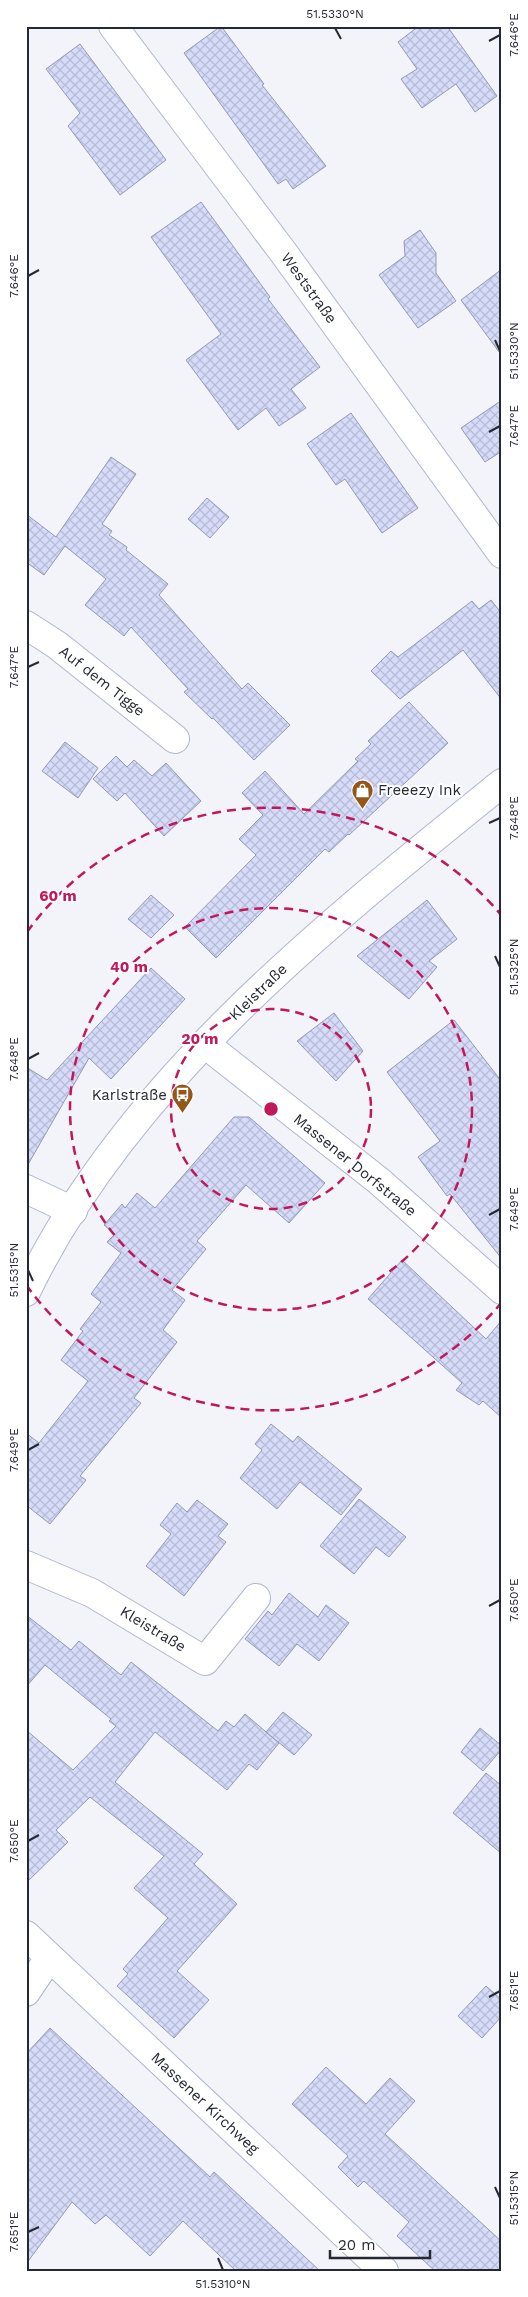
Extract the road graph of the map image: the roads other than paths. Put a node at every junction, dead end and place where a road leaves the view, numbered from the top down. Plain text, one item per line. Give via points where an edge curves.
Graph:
1 (113, 26) edge
2 (502, 554) edge
3 (26, 625) edge
4 (175, 739) dead end
5 (502, 782) edge
6 (205, 1044) junction
7 (26, 1189) edge
8 (73, 1211) junction
9 (502, 1290) edge
10 (26, 1292) edge
11 (26, 1565) edge
12 (256, 1598) dead end
13 (26, 1935) edge
14 (49, 1958) junction
15 (26, 1992) edge
16 (384, 2271) edge

1 - 2 street, Weststraße via 283,252
3 - 4 street, Auf dem Tigge via 57,645
5 - 6 street, Kleistraße via 278,972
6 - 8 street, Kleistraße via 148,1106 94,1177
6 - 9 street, Massener Dorfstraße via 379,1181
7 - 8 street
8 - 10 street, Kleistraße
11 - 12 street, Kleistraße via 92,1594 205,1661
13 - 14 street, Massener Kirchweg
14 - 15 street
14 - 16 street, Massener Kirchweg

